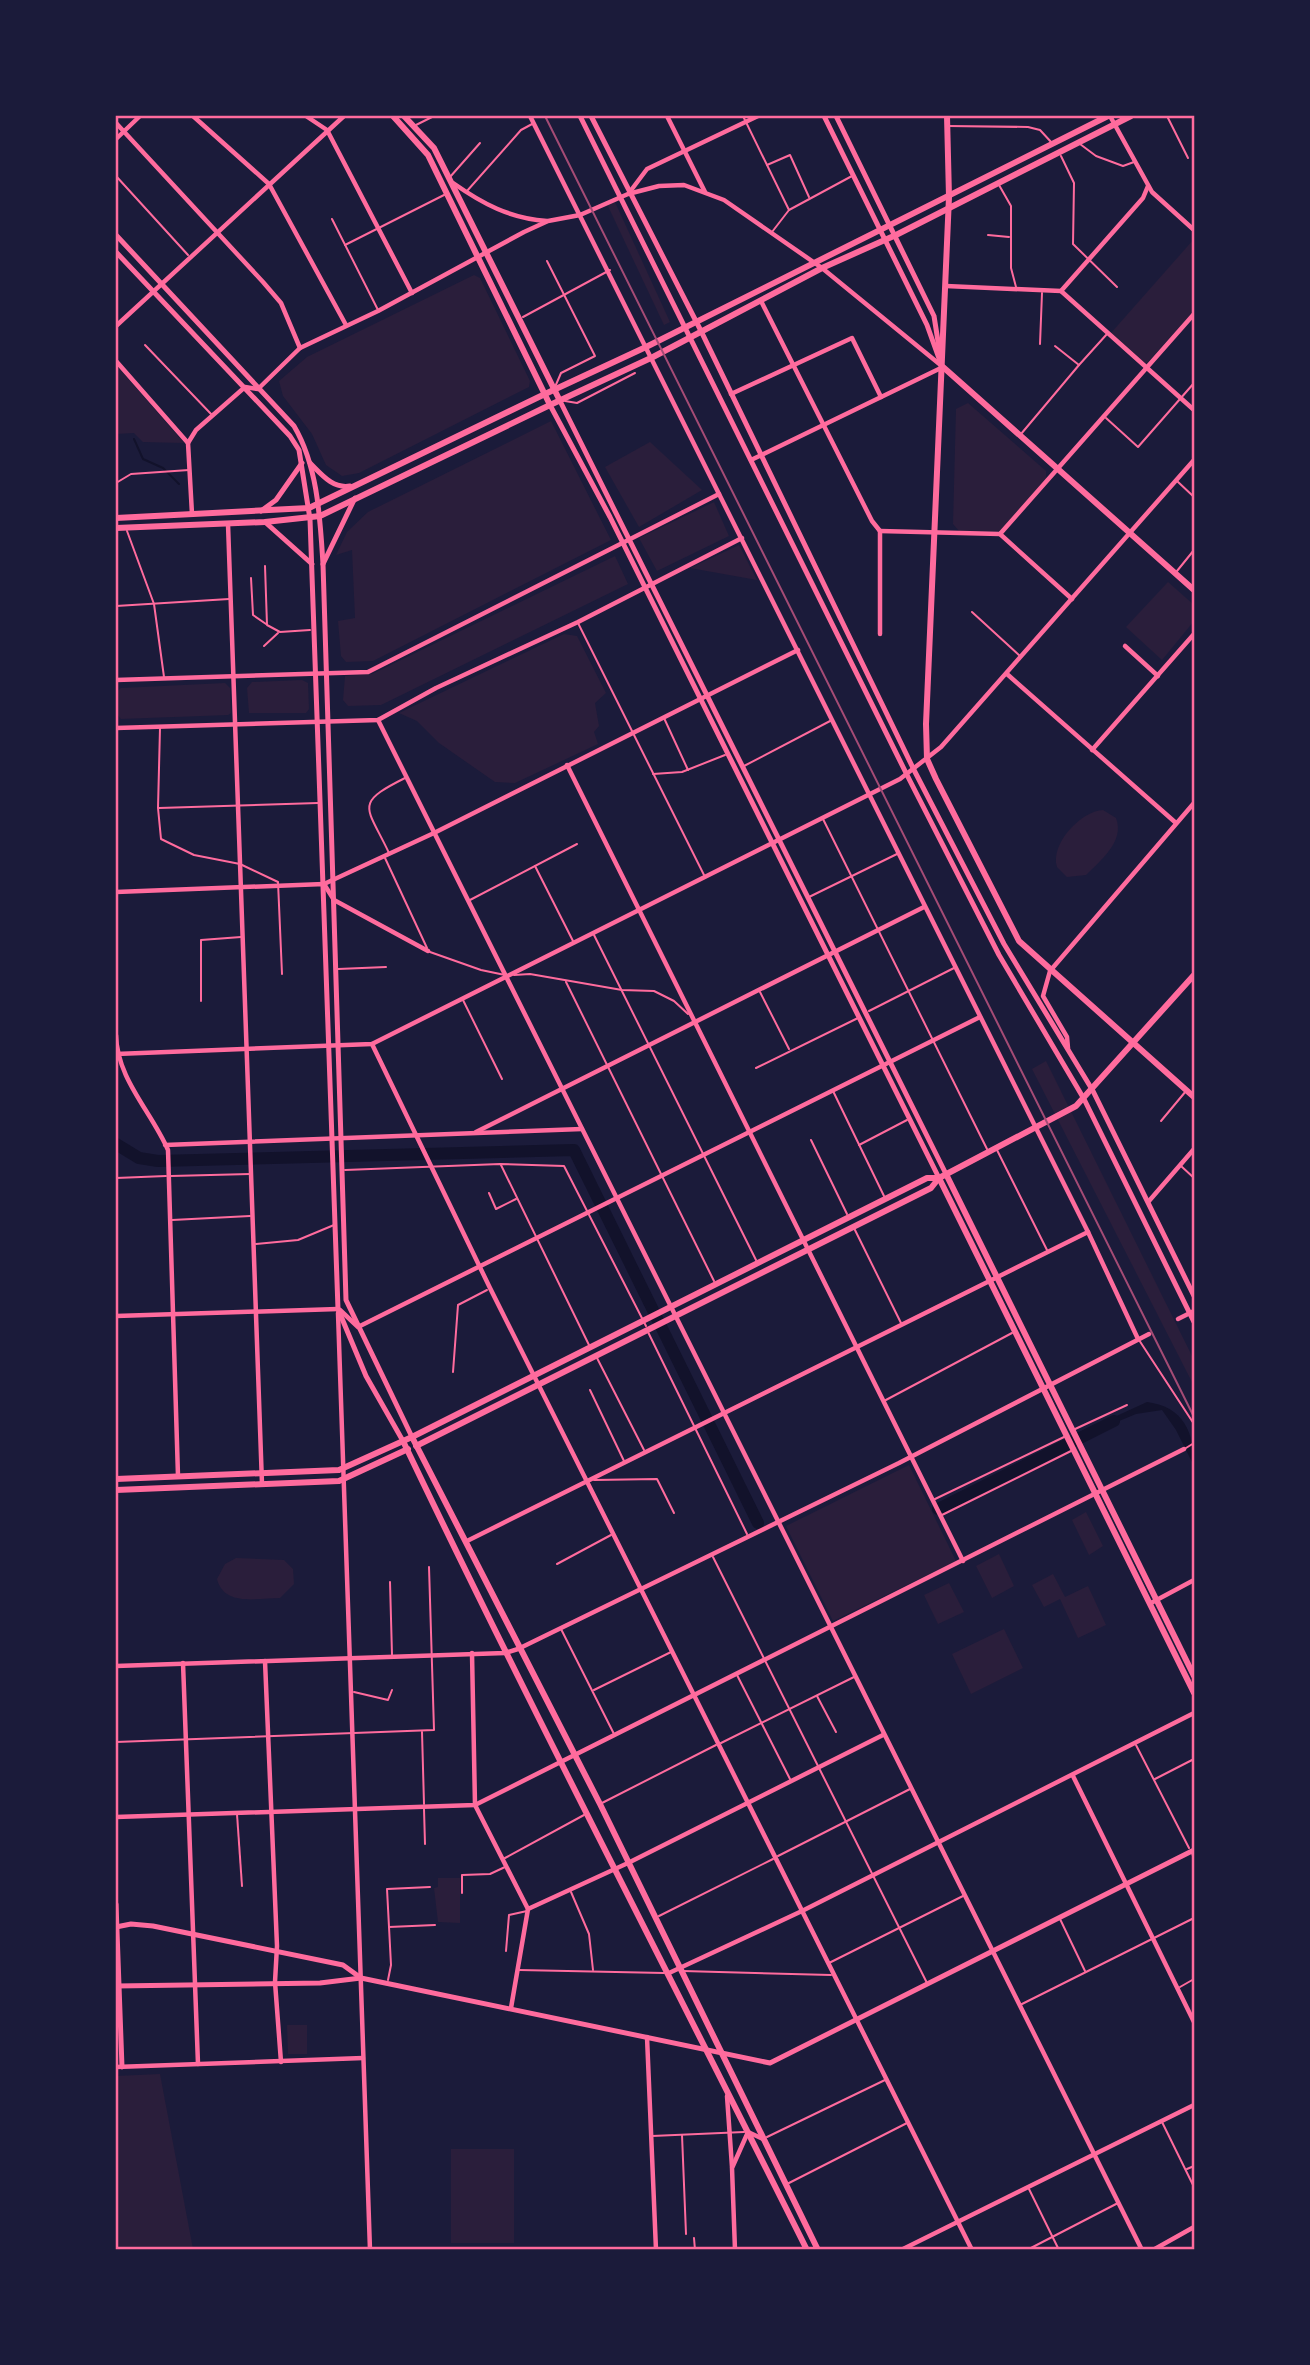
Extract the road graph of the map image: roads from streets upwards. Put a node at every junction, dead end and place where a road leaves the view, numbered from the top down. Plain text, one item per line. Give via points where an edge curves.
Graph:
1 (140, 116) edge
2 (193, 116) edge
3 (306, 116) edge
4 (344, 116) edge
5 (393, 116) edge
6 (404, 116) edge
7 (530, 116) edge
8 (580, 116) edge
9 (591, 116) edge
10 (667, 116) edge
11 (758, 116) edge
12 (824, 116) edge
13 (836, 116) edge
14 (947, 116) edge
15 (1109, 116) edge
16 (1131, 116) edge
17 (116, 123) edge
18 (1116, 123) junction
19 (327, 130) junction
20 (123, 132) junction
21 (116, 139) edge
22 (685, 152) junction
23 (449, 179) junction
24 (269, 184) junction
25 (1148, 186) junction
26 (705, 192) junction
27 (628, 194) junction
28 (621, 197) junction
29 (949, 197) junction
30 (949, 206) junction
31 (580, 215) junction
32 (548, 221) junction
33 (890, 223) junction
34 (880, 228) junction
35 (1195, 230) edge
36 (218, 234) junction
37 (116, 235) edge
38 (896, 235) junction
39 (886, 239) junction
40 (116, 252) edge
41 (485, 253) junction
42 (480, 259) junction
43 (811, 262) junction
44 (822, 268) junction
45 (163, 285) junction
46 (946, 286) junction
47 (1060, 291) junction
48 (153, 293) junction
49 (412, 293) junction
50 (761, 300) junction
51 (1195, 314) edge
52 (696, 320) junction
53 (346, 325) junction
54 (686, 325) junction
55 (116, 326) edge
56 (701, 331) junction
57 (692, 336) junction
58 (646, 346) junction
59 (300, 348) junction
60 (653, 357) junction
61 (116, 360) edge
62 (792, 366) junction
63 (943, 368) junction
64 (1147, 368) junction
65 (245, 387) junction
66 (554, 388) junction
67 (258, 389) junction
68 (545, 394) junction
69 (731, 394) junction
70 (881, 397) junction
71 (560, 401) junction
72 (550, 405) junction
73 (1195, 410) edge
74 (821, 425) junction
75 (188, 443) junction
76 (761, 455) junction
77 (751, 460) junction
78 (1195, 460) edge
79 (302, 463) junction
80 (310, 463) junction
81 (1058, 469) junction
82 (367, 481) junction
83 (719, 494) junction
84 (355, 497) junction
85 (260, 512) junction
86 (314, 512) junction
87 (192, 515) junction
88 (118, 518) edge
89 (265, 522) junction
90 (228, 524) junction
91 (116, 527) edge
92 (880, 531) junction
93 (935, 531) junction
94 (1129, 533) junction
95 (1000, 534) junction
96 (742, 538) junction
97 (628, 540) junction
98 (621, 544) junction
99 (312, 564) junction
100 (323, 564) junction
101 (650, 584) junction
102 (643, 587) junction
103 (1195, 590) edge
104 (1072, 598) junction
105 (880, 634) dead end
106 (1195, 634) edge
107 (1125, 646) dead end
108 (798, 650) junction
109 (316, 673) junction
110 (325, 673) junction
111 (1007, 674) junction
112 (233, 676) junction
113 (1158, 676) junction
114 (116, 680) edge
115 (705, 696) junction
116 (698, 699) junction
117 (378, 720) junction
118 (327, 721) junction
119 (318, 722) junction
120 (235, 724) junction
121 (116, 728) edge
122 (1092, 750) junction
123 (927, 759) junction
124 (567, 765) junction
125 (914, 770) junction
126 (907, 775) junction
127 (869, 794) junction
128 (1195, 803) edge
129 (1177, 824) junction
130 (434, 833) junction
131 (778, 840) junction
132 (771, 844) junction
133 (332, 881) junction
134 (324, 884) junction
135 (241, 888) junction
136 (116, 892) edge
137 (334, 900) junction
138 (924, 907) junction
139 (638, 911) junction
140 (428, 951) road end
141 (835, 953) junction
142 (828, 956) junction
143 (1050, 971) junction
144 (507, 975) junction
145 (1195, 975) edge
146 (980, 1017) junction
147 (696, 1023) junction
148 (116, 1035) edge
149 (1133, 1043) junction
150 (372, 1044) junction
151 (329, 1047) junction
152 (337, 1047) junction
153 (246, 1049) junction
154 (116, 1054) edge
155 (1070, 1056) junction
156 (886, 1063) junction
157 (561, 1090) junction
158 (1093, 1091) junction
159 (1195, 1097) edge
160 (1084, 1098) junction
161 (582, 1129) junction
162 (1036, 1129) junction
163 (476, 1132) junction
164 (750, 1133) junction
165 (415, 1134) junction
166 (332, 1138) junction
167 (341, 1138) junction
168 (249, 1141) junction
169 (165, 1145) junction
170 (1195, 1149) edge
171 (946, 1174) junction
172 (939, 1178) junction
173 (617, 1198) junction
174 (1149, 1201) junction
175 (1088, 1232) junction
176 (804, 1241) junction
177 (808, 1250) junction
178 (479, 1267) junction
179 (993, 1279) junction
180 (1195, 1296) edge
181 (338, 1309) junction
182 (667, 1309) junction
183 (256, 1310) junction
184 (1192, 1312) edge
185 (173, 1314) junction
186 (116, 1315) edge
187 (671, 1317) junction
188 (1178, 1319) dead end
189 (1195, 1322) edge
190 (358, 1327) junction
191 (1149, 1334) dead end
192 (1138, 1339) junction
193 (855, 1347) junction
194 (534, 1375) junction
195 (539, 1384) junction
196 (1046, 1385) junction
197 (724, 1413) junction
198 (412, 1437) junction
199 (403, 1441) junction
200 (416, 1446) junction
201 (1184, 1449) road end
202 (407, 1450) junction
203 (911, 1454) junction
204 (343, 1469) junction
205 (261, 1473) junction
206 (178, 1476) junction
207 (116, 1479) edge
208 (344, 1480) junction
209 (588, 1481) junction
210 (262, 1484) junction
211 (116, 1490) edge
212 (1099, 1491) junction
213 (777, 1520) junction
214 (467, 1541) junction
215 (963, 1561) junction
216 (1195, 1580) edge
217 (642, 1589) junction
218 (1153, 1601) junction
219 (829, 1628) junction
220 (518, 1649) junction
221 (472, 1653) junction
222 (505, 1653) junction
223 (349, 1658) junction
224 (265, 1661) junction
225 (183, 1663) junction
226 (116, 1666) edge
227 (1195, 1676) edge
228 (1195, 1693) edge
229 (695, 1695) junction
230 (1195, 1713) edge
231 (883, 1735) junction
232 (573, 1756) junction
233 (562, 1762) junction
234 (1073, 1776) junction
235 (748, 1803) junction
236 (475, 1805) junction
237 (353, 1809) junction
238 (272, 1811) junction
239 (190, 1814) junction
240 (116, 1817) edge
241 (937, 1842) junction
242 (1193, 1851) edge
243 (628, 1863) junction
244 (615, 1869) junction
245 (1125, 1885) junction
246 (116, 1904) edge
247 (528, 1910) junction
248 (802, 1911) junction
249 (116, 1926) edge
250 (194, 1935) junction
251 (993, 1951) junction
252 (276, 1952) junction
253 (679, 1970) junction
254 (669, 1973) junction
255 (361, 1978) junction
256 (275, 1982) junction
257 (196, 1983) junction
258 (117, 1986) edge
259 (511, 2008) junction
260 (856, 2020) junction
261 (1195, 2022) edge
262 (647, 2036) junction
263 (707, 2049) junction
264 (720, 2052) junction
265 (363, 2059) junction
266 (281, 2062) junction
267 (198, 2064) junction
268 (119, 2067) edge
269 (727, 2087) junction
270 (1195, 2105) edge
271 (748, 2132) junction
272 (763, 2139) junction
273 (1096, 2154) junction
274 (732, 2168) junction
275 (958, 2221) junction
276 (1195, 2227) edge
277 (370, 2249) edge
278 (656, 2249) edge
279 (735, 2249) edge
280 (807, 2249) edge
281 (818, 2249) edge
282 (901, 2249) edge
283 (972, 2249) edge
284 (1142, 2249) edge
285 (1153, 2249) edge

1 - 20 street
2 - 24 street
3 - 19 street
4 - 19 street
5 - 42 main road via 428,155
6 - 23 main road via 434,148
7 - 31 street
8 - 28 street
9 - 27 street
10 - 22 street
11 - 22 street
12 - 34 street
13 - 33 street
14 - 29 main road
15 - 18 street
15 - 29 main road
16 - 18 main road
17 - 20 street
18 - 25 street
18 - 30 main road
19 - 24 street
19 - 49 street
20 - 21 street
20 - 36 street
22 - 26 street
22 - 27 street via 647,169
23 - 32 street via 513,216
23 - 41 main road
24 - 36 street
24 - 53 street
25 - 35 street
25 - 47 street via 1143,198
26 - 27 street via 684,185
26 - 43 street via 724,200
27 - 28 street
27 - 52 street
28 - 31 street
28 - 54 street
29 - 30 main road
29 - 33 main road
30 - 38 main road
30 - 46 main road
31 - 32 street
31 - 58 street
32 - 41 street
33 - 34 main road
33 - 38 street
34 - 39 street
34 - 43 main road
36 - 45 street
36 - 59 street via 281,303
37 - 45 street
38 - 39 main road
38 - 63 street via 934,316
39 - 44 main road
39 - 63 street
40 - 48 street
41 - 42 street
41 - 66 main road
42 - 49 street
42 - 68 main road
43 - 44 street
43 - 52 main road
44 - 50 main road
44 - 63 street
45 - 48 street
45 - 67 street
46 - 47 street
46 - 63 main road
47 - 64 street
48 - 55 street
48 - 65 street
49 - 53 street
50 - 56 main road
50 - 62 street
51 - 64 street
52 - 54 main road
52 - 56 street
53 - 59 street
54 - 57 street
54 - 58 main road
56 - 57 main road
56 - 69 street
57 - 60 main road
57 - 77 street
58 - 60 street
58 - 66 main road
59 - 67 street
60 - 71 main road
60 - 83 street
61 - 75 street
62 - 69 street
62 - 70 street via 852,338
62 - 74 street
63 - 70 street
63 - 81 main road
63 - 93 main road
64 - 73 street
64 - 81 street
65 - 67 street
65 - 75 street
65 - 79 street via 290,436
66 - 68 main road
66 - 71 main road
67 - 80 street via 294,426
68 - 72 main road
68 - 82 main road
69 - 76 street
70 - 74 street
71 - 72 main road
71 - 97 street
72 - 84 main road
72 - 98 street
74 - 76 street
74 - 92 street
75 - 87 street
76 - 77 street
76 - 125 street
77 - 126 street
78 - 94 street
79 - 85 street via 275,500
79 - 86 street
80 - 82 street via 339,487
80 - 86 street
81 - 94 main road
81 - 95 street
82 - 86 main road
83 - 96 street
83 - 97 street
84 - 86 main road
84 - 100 street
85 - 86 main road
85 - 87 main road
86 - 89 main road
86 - 99 street
86 - 100 street
87 - 88 main road
89 - 90 main road
89 - 99 street
90 - 91 main road
90 - 112 street
92 - 93 street
92 - 105 street
93 - 95 street
93 - 123 main road
94 - 103 main road
94 - 104 street
95 - 104 street
96 - 101 street
96 - 108 street
97 - 98 street
97 - 101 street
98 - 102 street
98 - 110 street via 368,672
99 - 109 street
100 - 110 street
101 - 102 street
101 - 115 street
102 - 116 street
102 - 117 street
104 - 111 street
106 - 113 street
107 - 113 street
108 - 115 street
108 - 127 street
109 - 110 street
109 - 112 street
109 - 119 street
110 - 118 street
111 - 122 street
111 - 123 street
112 - 114 street
112 - 120 street
113 - 122 street
115 - 116 street
115 - 131 street
116 - 124 street
116 - 132 street
117 - 118 street
117 - 130 street
118 - 119 street
118 - 133 street
119 - 120 street
119 - 134 street
120 - 121 street
120 - 135 street
122 - 129 street
123 - 125 street
123 - 143 main road via 1014,931
124 - 130 street
124 - 139 street
125 - 126 street
125 - 155 street via 1004,944
126 - 127 street
126 - 160 street via 999,955
127 - 131 street
127 - 138 street
128 - 129 street
129 - 143 street
130 - 133 street
130 - 144 street
131 - 132 street
131 - 141 street
132 - 139 street
132 - 142 street
133 - 134 street
133 - 137 street
134 - 135 street
134 - 137 street
134 - 151 street
135 - 136 street
135 - 153 street
137 - 140 street
137 - 152 street
138 - 141 street
138 - 146 street
139 - 144 street
139 - 147 street
141 - 142 street
141 - 156 street
142 - 147 street
142 - 156 street
143 - 149 main road
143 - 155 street via 1043,996 1067,1037
144 - 150 street
144 - 157 street
145 - 149 main road
146 - 156 street
146 - 162 street
147 - 157 street
147 - 164 street
148 - 154 street
149 - 158 main road
149 - 159 main road
150 - 152 street
150 - 165 street
151 - 152 street
151 - 153 street
151 - 166 street
152 - 167 street
153 - 154 street
153 - 168 street
154 - 169 street
155 - 158 street
156 - 164 street
156 - 171 street
156 - 172 street
157 - 161 street
157 - 163 street
158 - 160 main road
158 - 174 street
160 - 162 main road
160 - 184 street
161 - 163 street
161 - 173 street
162 - 171 main road
162 - 175 street
163 - 165 street
164 - 173 street
164 - 176 street
165 - 167 street
165 - 178 street
166 - 167 street
166 - 168 street
166 - 181 street
167 - 190 street via 346,1300
168 - 169 street
168 - 183 street
169 - 185 street
170 - 174 street
171 - 172 main road
171 - 179 main road
172 - 176 main road via 927,1178
172 - 177 main road via 931,1188
172 - 179 main road
173 - 178 street
173 - 182 street
174 - 180 street
175 - 179 street
175 - 192 street
176 - 177 street
176 - 182 main road
177 - 187 main road
177 - 193 street
178 - 190 street
178 - 194 street
179 - 193 street
179 - 196 main road
179 - 196 main road
181 - 183 street
181 - 190 street
181 - 199 street via 366,1376
181 - 204 street
182 - 187 street
182 - 194 main road
183 - 185 street
183 - 205 street
184 - 188 street
184 - 189 street
185 - 186 street
185 - 206 street
187 - 195 main road
187 - 197 street
190 - 198 street
191 - 192 street
192 - 196 street
193 - 197 street
193 - 203 street
194 - 195 street
194 - 198 main road
195 - 200 main road
195 - 209 street
196 - 203 street
196 - 212 main road
197 - 209 street
197 - 213 street
198 - 199 main road
198 - 200 main road
199 - 202 main road
199 - 204 main road
200 - 202 main road
200 - 214 main road
201 - 212 street
202 - 208 main road
202 - 222 main road
203 - 213 street
203 - 215 street
204 - 205 main road
204 - 208 street
205 - 206 main road
205 - 210 street
206 - 207 main road
208 - 210 main road
208 - 223 street
209 - 214 street
209 - 217 street
210 - 211 main road
212 - 215 street
212 - 218 main road
213 - 217 street
213 - 219 street
214 - 220 main road
215 - 219 street
216 - 218 street
217 - 220 street
217 - 229 street
218 - 227 main road
218 - 228 main road
219 - 229 street
219 - 231 street
220 - 222 street
220 - 232 main road
221 - 222 street
221 - 223 street
221 - 236 street
222 - 233 main road
223 - 224 street
223 - 237 street
224 - 225 street
224 - 238 street
225 - 226 street
225 - 239 street
229 - 232 street
229 - 235 street
230 - 234 street
231 - 235 street
231 - 241 street
232 - 233 street
232 - 243 main road
233 - 236 street
233 - 244 main road
234 - 241 street
234 - 245 street
235 - 243 street
235 - 248 street
236 - 237 street
236 - 247 street
237 - 238 street
237 - 255 street
238 - 239 street
238 - 252 street
239 - 240 street
239 - 250 street
241 - 248 street
241 - 251 street
242 - 245 street
243 - 244 street
243 - 253 main road
244 - 247 street
244 - 254 main road
245 - 251 street
245 - 261 street
246 - 249 street
247 - 259 street
248 - 253 street
248 - 260 street
249 - 250 street via 136,1924
249 - 258 street
250 - 252 street
250 - 257 street
251 - 260 street
251 - 273 street
252 - 255 street via 343,1965
252 - 256 street
253 - 254 street
253 - 264 main road
254 - 263 main road
255 - 256 street
255 - 259 street
255 - 265 street
256 - 257 street
256 - 266 street
257 - 258 street
257 - 267 street
258 - 268 street
259 - 262 street
260 - 264 street via 770,2063
260 - 275 street
262 - 263 street
262 - 278 street
263 - 264 street
263 - 269 main road
264 - 272 main road
265 - 266 street
265 - 277 street
266 - 267 street
267 - 268 street
269 - 271 main road
269 - 274 street
270 - 273 street
271 - 272 street
271 - 274 street
271 - 280 main road
272 - 281 main road
273 - 275 street
273 - 284 street
274 - 279 street
275 - 282 street
275 - 283 street
276 - 285 street

